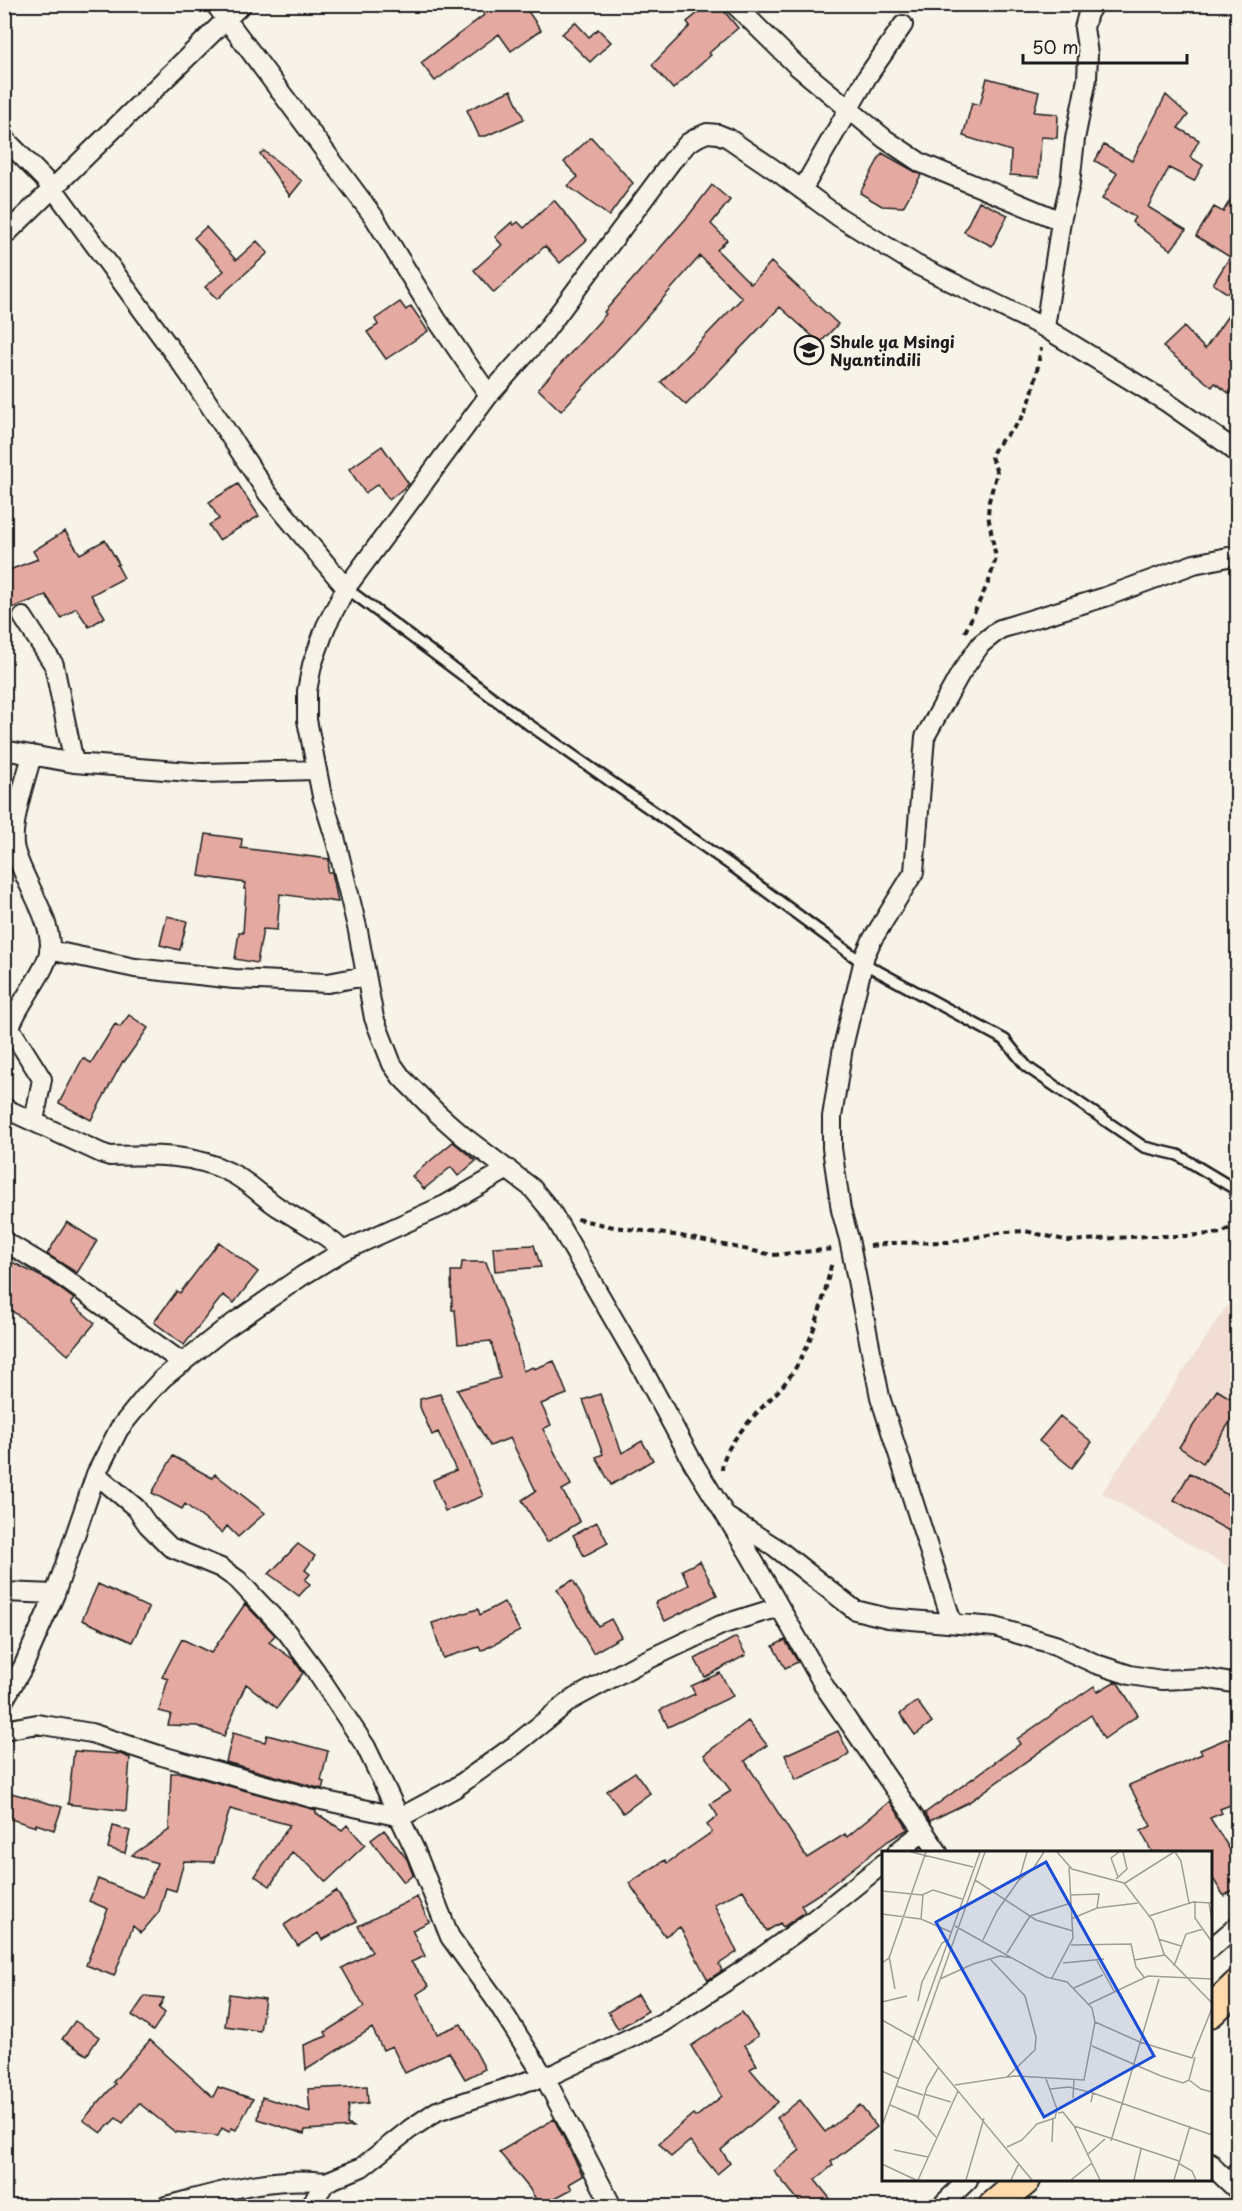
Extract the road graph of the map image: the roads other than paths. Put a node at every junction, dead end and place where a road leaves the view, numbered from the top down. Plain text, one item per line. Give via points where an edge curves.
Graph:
1 (215, 4) edge
2 (242, 4) edge
3 (734, 4) edge
4 (1094, 4) edge
5 (228, 19) junction
6 (903, 25) dead end
7 (849, 110) junction
8 (4, 138) edge
9 (52, 188) junction
10 (802, 190) junction
11 (1061, 221) junction
12 (4, 236) edge
13 (1045, 328) junction
14 (489, 395) junction
15 (1238, 454) edge
16 (1238, 555) edge
17 (346, 588) junction
18 (23, 617) dead end
19 (4, 750) edge
20 (32, 755) junction
21 (74, 763) junction
22 (317, 770) junction
23 (49, 950) junction
24 (863, 963) junction
25 (365, 976) junction
26 (4, 1108) edge
27 (34, 1120) junction
28 (508, 1169) junction
29 (1238, 1191) edge
30 (4, 1241) edge
31 (343, 1251) junction
32 (183, 1363) junction
33 (96, 1474) junction
34 (723, 1513) junction
35 (4, 1592) edge
36 (55, 1594) junction
37 (780, 1608) junction
38 (952, 1622) junction
39 (1238, 1684) edge
40 (4, 1700) edge
41 (4, 1730) edge
42 (400, 1817) junction
43 (923, 1832) junction
44 (898, 1851) edge
45 (937, 1851) edge
46 (882, 1865) edge
47 (1238, 1925) edge
48 (1212, 1947) edge
49 (545, 2078) junction
50 (1212, 2165) edge
51 (967, 2181) edge
52 (1024, 2181) edge
53 (326, 2182) junction
54 (1238, 2191) edge
55 (166, 2206) edge
56 (310, 2206) edge
57 (612, 2206) edge
58 (941, 2206) edge
59 (994, 2206) edge

1 - 5 street
2 - 5 street
3 - 7 street
4 - 11 street via 1084,28 1087,79
5 - 9 street
5 - 14 street via 374,217
6 - 7 street
7 - 10 street
7 - 11 street via 921,163
8 - 9 street
9 - 12 street
9 - 17 street via 189,374 268,494
10 - 13 street via 915,264
10 - 14 street via 728,138 707,133 688,143 541,337
11 - 13 street
13 - 15 street via 1165,401
14 - 17 street
16 - 24 street via 1194,564 1105,597 999,628 989,635 955,683 926,737 914,872 872,940
17 - 22 street via 326,626 307,691 307,720
17 - 24 lane via 528,724
18 - 21 street via 54,665
19 - 20 street
20 - 21 street
20 - 23 street via 16,816 14,847 42,916
21 - 22 street via 204,773
22 - 25 street via 358,931
23 - 25 street via 135,968 234,979 328,983
23 - 27 street via 10,1028 42,1079
24 - 29 lane via 1005,1040 1027,1066 1144,1147 1178,1155
24 - 38 street via 843,1047 832,1117 842,1248 880,1396
25 - 28 street via 374,1018 392,1064 402,1078 464,1136
26 - 27 street
27 - 31 street via 110,1156 172,1156 229,1172
28 - 31 street via 445,1205
28 - 34 street via 551,1211
30 - 32 street
31 - 32 street via 252,1309
32 - 33 street via 163,1378 131,1413
33 - 36 street
33 - 42 street via 136,1508 170,1547 238,1580 286,1631 366,1747
34 - 37 street
34 - 38 street via 775,1547 855,1610 888,1618
35 - 36 street
36 - 40 street
37 - 42 street via 722,1625 571,1700 455,1788
37 - 43 street via 826,1689
38 - 39 street via 1019,1633 1130,1675 1162,1680 1203,1678
41 - 42 street via 38,1724 91,1733 312,1798
42 - 49 street via 450,1937
43 - 44 street
43 - 45 street
46 - 49 street via 813,1920 662,2023
47 - 48 street
49 - 53 street via 437,2111 362,2167
49 - 57 street
50 - 54 street
51 - 58 street
52 - 59 highway
53 - 55 street via 304,2180 240,2188
53 - 56 street

